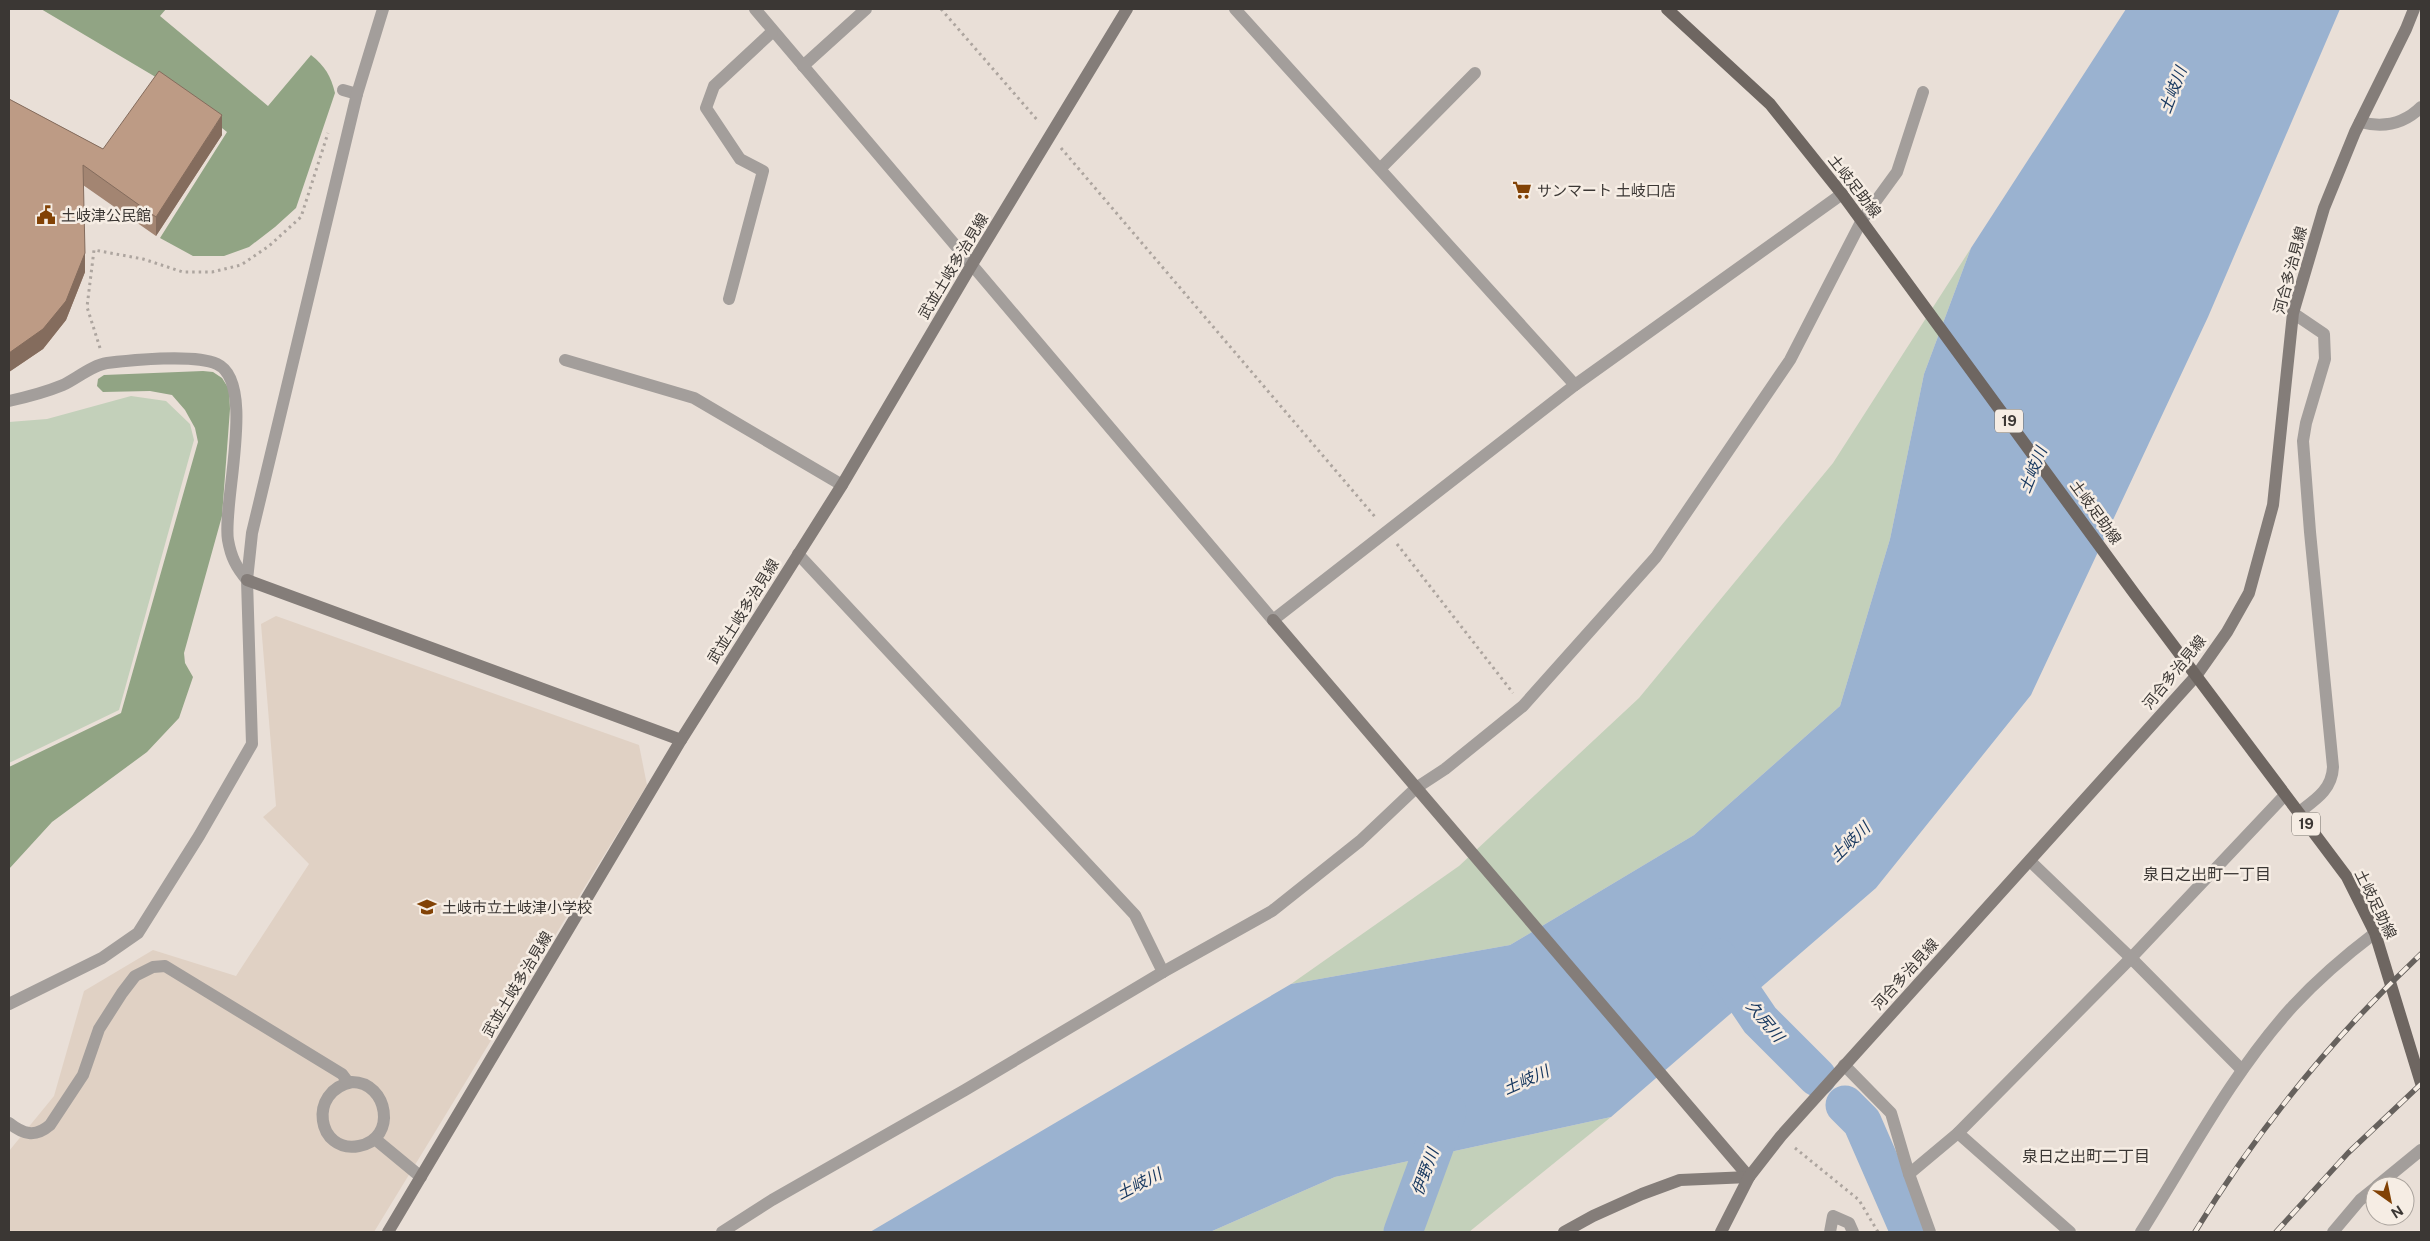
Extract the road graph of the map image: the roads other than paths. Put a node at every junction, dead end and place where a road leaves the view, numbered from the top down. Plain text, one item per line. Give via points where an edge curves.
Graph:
1 (383, 9) edge
2 (755, 9) edge
3 (866, 9) edge
4 (1127, 9) edge
5 (1235, 9) edge
6 (1667, 9) edge
7 (2414, 9) edge
8 (772, 32) junction
9 (802, 66) junction
10 (1475, 73) dead end
11 (343, 90) dead end
12 (1923, 92) dead end
13 (356, 94) junction
14 (2421, 107) edge
15 (2360, 122) junction
16 (1380, 169) junction
17 (1842, 194) junction
18 (1862, 220) junction
19 (971, 266) junction
20 (729, 299) dead end
21 (2293, 313) junction
22 (565, 360) dead end
23 (1575, 385) junction
24 (9, 401) edge
25 (842, 485) junction
26 (798, 554) junction
27 (247, 580) junction
28 (1273, 620) junction
29 (2196, 676) junction
30 (681, 740) junction
31 (1416, 788) junction
32 (2284, 796) junction
33 (2298, 813) junction
34 (2030, 861) junction
35 (2375, 933) junction
36 (2131, 958) junction
37 (1163, 972) junction
38 (9, 1004) edge
39 (1844, 1064) junction
40 (2242, 1070) junction
41 (348, 1082) junction
42 (2421, 1083) edge
43 (9, 1123) edge
44 (1958, 1133) junction
45 (375, 1139) junction
46 (2421, 1150) edge
47 (1909, 1174) junction
48 (2389, 1176) edge
49 (421, 1177) junction
50 (1749, 1177) junction
51 (2365, 1196) edge
52 (388, 1232) edge
53 (722, 1232) edge
54 (1564, 1232) edge
55 (1721, 1232) edge
56 (1830, 1232) edge
57 (1852, 1232) edge
58 (1930, 1232) edge
59 (2070, 1232) edge
60 (2141, 1232) edge
61 (2333, 1232) edge

1 - 13 street
2 - 8 street
3 - 9 street
4 - 19 main road, 武並土岐多治見線
5 - 16 street
6 - 17 main road, 土岐足助線 / 19 via 1770,104
7 - 15 main road, 河合多治見線
8 - 9 street
8 - 20 street via 714,86 706,108 740,160 763,172
9 - 19 street
10 - 16 street
11 - 13 street
12 - 18 street via 1897,172
13 - 27 street via 252,533
14 - 15 street via 2413,115 2392,124 2376,126
15 - 21 main road, 河合多治見線 via 2324,208
16 - 23 street
17 - 18 main road, 土岐足助線 / 19
17 - 23 street
18 - 29 main road, 土岐足助線 / 19
18 - 31 street via 1790,360 1656,557 1523,706 1445,769
19 - 25 main road, 武並土岐多治見線
19 - 28 street
21 - 29 main road, 河合多治見線 via 2271,514 2249,593
21 - 33 street via 2324,334 2324,359 2303,441 2333,767 2328,788
22 - 25 street via 694,398
23 - 28 street
24 - 27 street via 62,385 105,363 188,358 217,364 228,374 234,388 236,418 228,537 234,564
25 - 26 main road, 武並土岐多治見線
26 - 30 main road, 武並土岐多治見線
26 - 37 street via 1135,915
27 - 30 main road
27 - 38 street via 252,744 138,934 102,958
28 - 31 main road
29 - 32 main road, 土岐足助線 / 19
29 - 34 main road, 河合多治見線
30 - 49 main road, 武並土岐多治見線
31 - 37 street via 1360,841 1272,911
31 - 50 main road
32 - 33 main road, 土岐足助線 / 19
32 - 36 street
33 - 35 main road, 土岐足助線 / 19 via 2347,877
34 - 36 street
34 - 39 main road, 河合多治見線
35 - 40 street via 2341,959 2293,1006
35 - 42 main road, 土岐足助線 / 19
36 - 40 street
36 - 44 street
37 - 53 street
39 - 47 street via 1891,1114
39 - 50 main road, 河合多治見線
40 - 60 street
41 - 43 street via 342,1074 165,966 153,967 136,976 122,993 99,1029 83,1075 50,1125 33,1134 16,1129
41 - 45 street via 361,1082 372,1088 384,1108 385,1118
41 - 45 street via 338,1086 327,1097 322,1111 324,1127 329,1136 347,1146 359,1146
44 - 47 street
44 - 59 street
45 - 49 street
46 - 48 street
47 - 58 street
49 - 52 main road, 武並土岐多治見線
50 - 54 main road via 1680,1180 1601,1212
50 - 55 main road, 河合多治見線
51 - 61 street
56 - 57 street via 1833,1216 1849,1223

